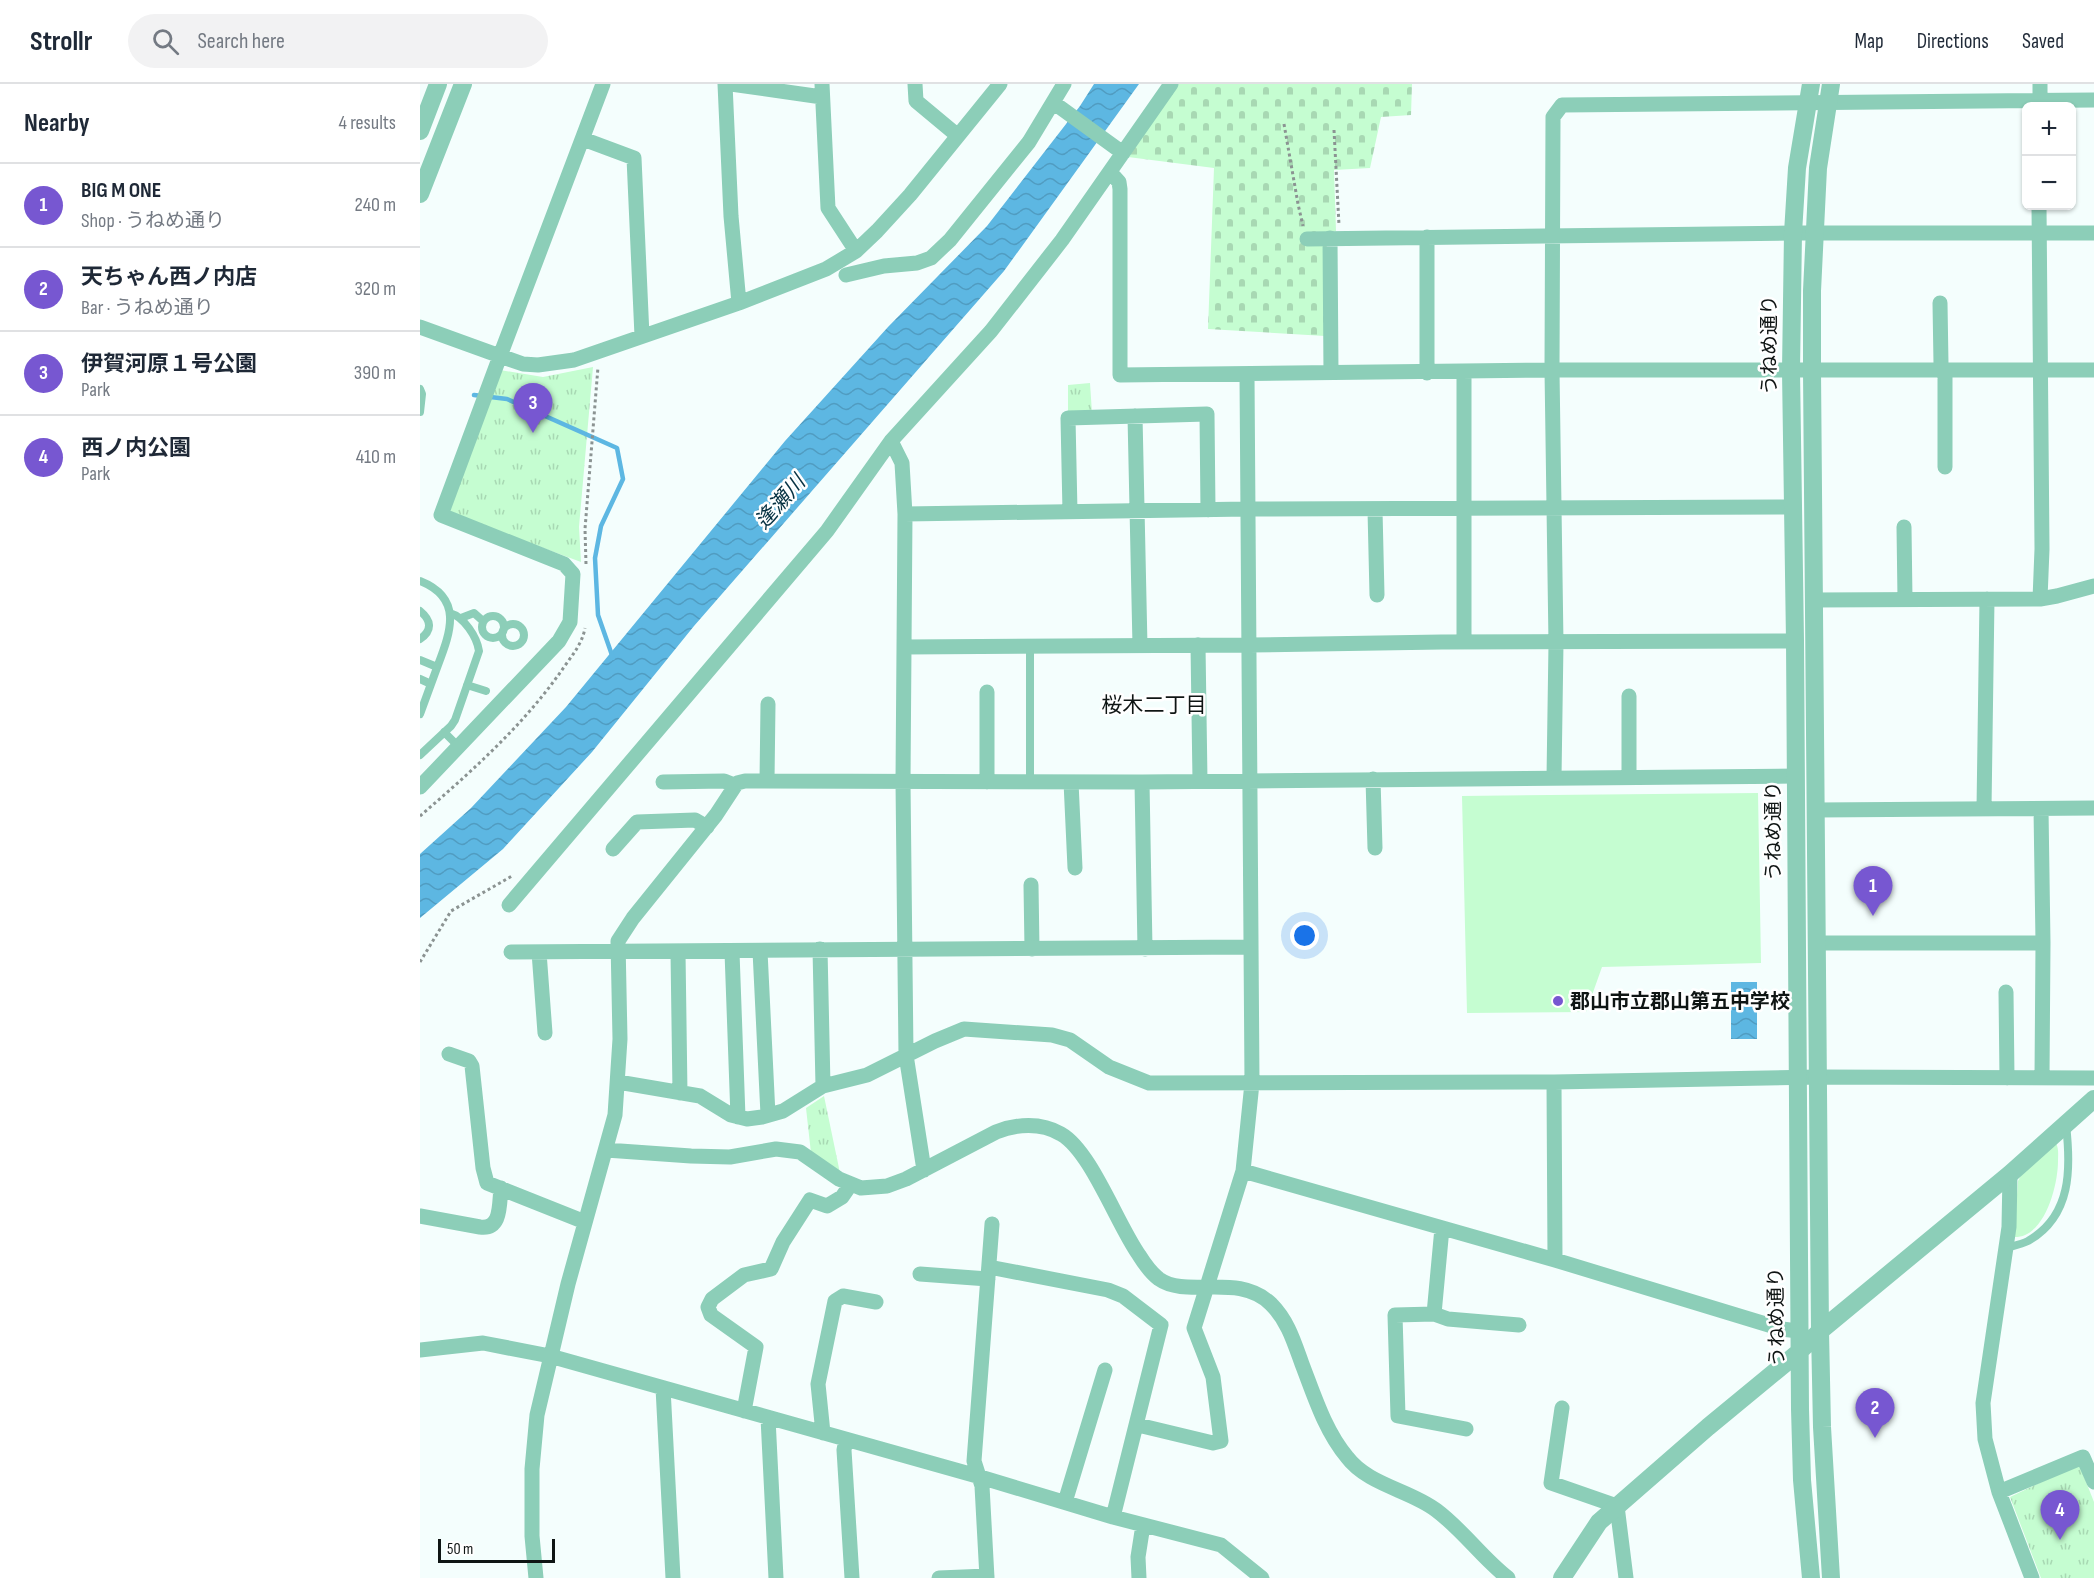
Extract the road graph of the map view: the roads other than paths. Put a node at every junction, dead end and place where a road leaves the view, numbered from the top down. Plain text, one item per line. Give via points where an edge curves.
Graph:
1 (438, 84) edge
2 (463, 84) edge
3 (603, 84) edge
4 (725, 84) edge
5 (731, 84) edge
6 (915, 84) edge
7 (1000, 84) edge
8 (1064, 84) edge
9 (1171, 84) edge
10 (1811, 84) edge
11 (1831, 84) edge
12 (822, 91) edge
13 (2040, 97) edge
14 (2094, 100) edge
15 (1807, 103) junction
16 (1828, 103) junction
17 (1054, 104) junction
18 (420, 130) edge
19 (958, 136) junction
20 (583, 139) junction
21 (1120, 150) junction
22 (1110, 172) junction
23 (420, 194) edge
24 (2039, 210) edge
25 (1793, 233) junction
26 (2039, 233) junction
27 (2094, 233) edge
28 (1814, 234) junction
29 (1553, 236) junction
30 (1427, 237) junction
31 (1335, 238) junction
32 (1307, 239) road end
33 (856, 251) junction
34 (846, 274) dead end
35 (739, 303) junction
36 (1940, 303) dead end
37 (420, 327) edge
38 (642, 336) junction
39 (500, 356) junction
40 (1552, 370) junction
41 (1943, 370) junction
42 (2042, 370) junction
43 (2094, 370) edge
44 (1791, 371) junction
45 (1812, 371) junction
46 (1464, 372) junction
47 (1331, 373) junction
48 (1427, 373) junction
49 (1247, 375) junction
50 (420, 389) edge
51 (420, 412) edge
52 (1135, 416) junction
53 (891, 441) junction
54 (1945, 467) dead end
55 (1794, 507) junction
56 (1465, 509) junction
57 (1553, 509) junction
58 (1208, 510) junction
59 (1248, 510) junction
60 (1376, 510) junction
61 (1136, 511) junction
62 (1070, 512) junction
63 (905, 514) junction
64 (1904, 527) dead end
65 (420, 581) edge
66 (2094, 586) edge
67 (1377, 595) dead end
68 (2040, 598) junction
69 (1905, 599) junction
70 (1987, 599) junction
71 (1814, 600) junction
72 (420, 610) edge
73 (450, 613) junction
74 (461, 618) junction
75 (483, 621) junction
76 (420, 639) edge
77 (1796, 641) junction
78 (1464, 642) junction
79 (1556, 643) junction
80 (1198, 645) junction
81 (1250, 645) junction
82 (1030, 646) junction
83 (1140, 646) junction
84 (905, 647) junction
85 (420, 660) edge
86 (437, 667) junction
87 (420, 679) edge
88 (431, 684) junction
89 (467, 685) junction
90 (486, 691) dead end
91 (987, 692) dead end
92 (1629, 696) dead end
93 (768, 704) dead end
94 (420, 714) edge
95 (444, 732) junction
96 (459, 747) junction
97 (420, 755) edge
98 (1796, 776) junction
99 (1629, 777) junction
100 (1554, 778) junction
101 (1373, 779) junction
102 (1249, 780) junction
103 (767, 781) junction
104 (1200, 781) junction
105 (663, 782) dead end
106 (903, 782) junction
107 (987, 782) junction
108 (1029, 782) junction
109 (1071, 782) junction
110 (1142, 782) junction
111 (734, 785) junction
112 (420, 787) edge
113 (2094, 808) edge
114 (1984, 809) junction
115 (2041, 809) junction
116 (1816, 810) junction
117 (706, 827) junction
118 (1375, 848) dead end
119 (613, 849) dead end
120 (1075, 868) dead end
121 (1031, 885) dead end
122 (509, 905) dead end
123 (1816, 943) junction
124 (2043, 943) junction
125 (1251, 947) junction
126 (820, 949) junction
127 (1032, 949) junction
128 (1145, 949) junction
129 (904, 950) junction
130 (760, 951) junction
131 (511, 952) dead end
132 (539, 952) junction
133 (617, 952) junction
134 (678, 952) junction
135 (732, 952) junction
136 (2006, 992) dead end
137 (544, 1033) dead end
138 (449, 1054) dead end
139 (906, 1055) junction
140 (1796, 1077) junction
141 (1818, 1077) junction
142 (2007, 1078) junction
143 (2042, 1078) junction
144 (2094, 1078) edge
145 (618, 1082) junction
146 (1554, 1082) junction
147 (1252, 1083) junction
148 (823, 1086) junction
149 (680, 1093) junction
150 (2094, 1099) edge
151 (768, 1115) junction
152 (738, 1117) junction
153 (2066, 1123) junction
154 (606, 1150) junction
155 (924, 1170) junction
156 (1243, 1170) junction
157 (2010, 1174) junction
158 (851, 1184) junction
159 (501, 1188) junction
160 (420, 1216) edge
161 (585, 1222) junction
162 (992, 1224) dead end
163 (1442, 1228) junction
164 (2006, 1248) junction
165 (1555, 1260) junction
166 (988, 1273) junction
167 (920, 1274) dead end
168 (1207, 1286) junction
169 (876, 1302) dead end
170 (1434, 1314) junction
171 (1519, 1325) dead end
172 (1798, 1331) junction
173 (1820, 1331) junction
174 (420, 1350) edge
175 (1799, 1352) junction
176 (550, 1356) junction
177 (1105, 1370) dead end
178 (663, 1388) junction
179 (1562, 1408) dead end
180 (744, 1411) junction
181 (768, 1418) junction
182 (1138, 1425) junction
183 (1466, 1429) dead end
184 (823, 1433) junction
185 (846, 1440) junction
186 (977, 1476) junction
187 (2094, 1482) edge
188 (1999, 1492) junction
189 (1065, 1502) junction
190 (1617, 1506) junction
191 (1113, 1517) junction
192 (1143, 1525) junction
193 (987, 1577) edge
194 (536, 1578) edge
195 (673, 1578) edge
196 (776, 1578) edge
197 (852, 1578) edge
198 (939, 1578) edge
199 (1139, 1578) edge
200 (1262, 1578) edge
201 (1508, 1578) edge
202 (1562, 1578) edge
203 (1626, 1578) edge
204 (1811, 1578) edge
205 (1832, 1578) edge
206 (2032, 1578) edge

1 - 18 street
2 - 23 street
3 - 20 street
4 - 35 street
5 - 12 street
6 - 19 street via 916,101
7 - 19 street
8 - 17 street
9 - 21 street
10 - 15 street, うねめ通り
11 - 16 street
12 - 33 street via 828,208
13 - 14 street
13 - 16 street
15 - 16 street
15 - 25 street, うねめ通り
15 - 29 street via 1562,105 1553,117
16 - 28 street via 1818,168
17 - 21 street
17 - 34 street via 1029,142 932,258
19 - 33 street via 910,195
20 - 38 street via 634,158
20 - 39 street
21 - 22 street
22 - 49 street via 1120,185 1120,375
22 - 53 street via 991,331
24 - 26 street
25 - 28 street
25 - 29 street
25 - 44 street, うねめ通り
26 - 27 street
26 - 28 street
26 - 42 street
28 - 45 street
29 - 30 street
29 - 40 street
30 - 31 street
30 - 48 street
31 - 32 street
31 - 47 street
33 - 35 street via 826,269
35 - 38 street
36 - 41 street
37 - 39 street
38 - 39 street via 550,364 523,364
39 - 96 street via 441,515 564,564 573,573 570,622 559,641
40 - 44 street
40 - 46 street
40 - 57 street
41 - 42 street
41 - 45 street
41 - 54 street
42 - 43 street
42 - 68 street
44 - 45 street
44 - 55 street, うねめ通り
45 - 71 street
46 - 48 street
46 - 56 street
47 - 48 street
47 - 49 street
49 - 59 street
50 - 51 lane
52 - 58 street via 1207,414
52 - 61 street
52 - 62 street via 1068,418
53 - 63 street via 902,463
53 - 122 street via 827,531
55 - 57 street
55 - 77 street, うねめ通り
56 - 57 street
56 - 60 street
56 - 78 street
57 - 79 street
58 - 59 street
58 - 61 street
59 - 60 street
59 - 81 street
60 - 67 street
61 - 62 street
61 - 83 street
62 - 63 street
63 - 84 street
64 - 69 street
65 - 73 lane via 436,590
66 - 68 street
68 - 70 street
69 - 70 street
69 - 71 street
70 - 114 street
71 - 116 street
72 - 76 lane via 429,624
73 - 74 lane
73 - 86 lane via 449,638
74 - 75 lane via 474,613
74 - 89 lane via 479,651
75 - 75 lane via 492,616 500,618 503,632 495,639 487,638 481,628
77 - 79 street
77 - 98 street, うねめ通り
78 - 79 street
78 - 81 street
79 - 100 street
80 - 81 street
80 - 83 street
80 - 104 street
81 - 102 street
82 - 83 street
82 - 84 street
82 - 108 lane
84 - 106 street
85 - 86 lane
86 - 88 lane
87 - 88 lane
88 - 94 lane
89 - 90 lane
89 - 95 lane via 455,720
91 - 107 street
92 - 99 street
93 - 103 street
95 - 96 lane
95 - 97 lane
96 - 112 street
98 - 99 street
98 - 140 street, うねめ通り
99 - 100 street
100 - 101 street
101 - 102 street
101 - 118 street
102 - 104 street
102 - 125 street
103 - 106 street
103 - 111 street
104 - 110 street
105 - 111 street via 724,781
106 - 107 street
106 - 129 street
107 - 108 street
108 - 109 street
109 - 110 street
109 - 120 street
110 - 128 street
111 - 117 street
113 - 115 street
114 - 115 street
114 - 116 street
115 - 124 street
116 - 123 street
117 - 119 street via 695,820 637,822
117 - 133 street via 619,937
121 - 127 street
123 - 124 street
123 - 141 street
124 - 143 street
125 - 128 street
125 - 147 street
126 - 129 street
126 - 130 street
126 - 148 street
127 - 128 street
127 - 129 street
129 - 139 street
130 - 135 street
130 - 151 street
131 - 132 street
132 - 133 street
132 - 137 street
133 - 134 street
133 - 145 street
134 - 135 street
134 - 149 street
135 - 152 street
136 - 142 street
138 - 159 street via 469,1061 472,1066 483,1168 488,1183
139 - 147 street via 964,1029 1052,1035 1070,1040 1109,1067 1149,1083
139 - 148 street via 867,1075
139 - 155 street
140 - 141 street
140 - 146 street
140 - 172 street, うねめ通り
141 - 142 street
141 - 173 street
142 - 143 street
143 - 144 street
145 - 149 street
145 - 154 street via 614,1122
146 - 147 street
146 - 165 street
147 - 156 street
148 - 151 street via 783,1111
149 - 152 street via 700,1096
150 - 153 street
151 - 152 street
153 - 157 street
153 - 164 lane via 2070,1159 2063,1202 2046,1228 2027,1242
154 - 158 street via 691,1156 730,1156 776,1149 800,1152
154 - 161 street
155 - 158 street via 887,1186 861,1188
155 - 168 street via 1011,1126 1038,1126 1060,1133 1074,1144 1087,1163 1132,1246 1159,1279 1172,1285
156 - 163 street
156 - 168 street
157 - 164 street
157 - 173 street
158 - 180 street via 842,1197 827,1206 810,1200 771,1269 744,1275 712,1299 708,1307 711,1315 756,1347
159 - 160 street via 496,1219 489,1227
159 - 161 street
161 - 176 street
162 - 166 street
163 - 165 street
163 - 170 street
164 - 188 street via 1983,1403 1985,1439
165 - 172 street
166 - 167 street
166 - 182 street via 1108,1290 1124,1296 1161,1325
166 - 186 street via 974,1461
168 - 182 street via 1194,1328 1213,1377 1221,1441 1213,1443
168 - 201 street via 1255,1292 1269,1302 1288,1326 1320,1410 1347,1458 1365,1473 1434,1508
169 - 184 street via 843,1296 835,1301 818,1384
170 - 171 street
170 - 183 street via 1395,1315 1398,1416
172 - 175 street, うねめ通り
173 - 175 street
173 - 205 street
174 - 176 street via 483,1343
175 - 190 street
175 - 204 street, うねめ通り
176 - 178 street
176 - 194 street via 537,1415 532,1469
177 - 189 street
178 - 180 street
178 - 195 street
179 - 190 street via 1551,1483
180 - 181 street
181 - 184 street
181 - 196 street
182 - 191 street
184 - 185 street
185 - 186 street
185 - 197 street
186 - 189 street
186 - 193 street via 982,1486
187 - 188 street via 2083,1457
188 - 206 street
189 - 191 street
190 - 202 street via 1599,1522
190 - 203 street
191 - 192 street
192 - 199 street
192 - 200 street via 1221,1545
193 - 198 street

